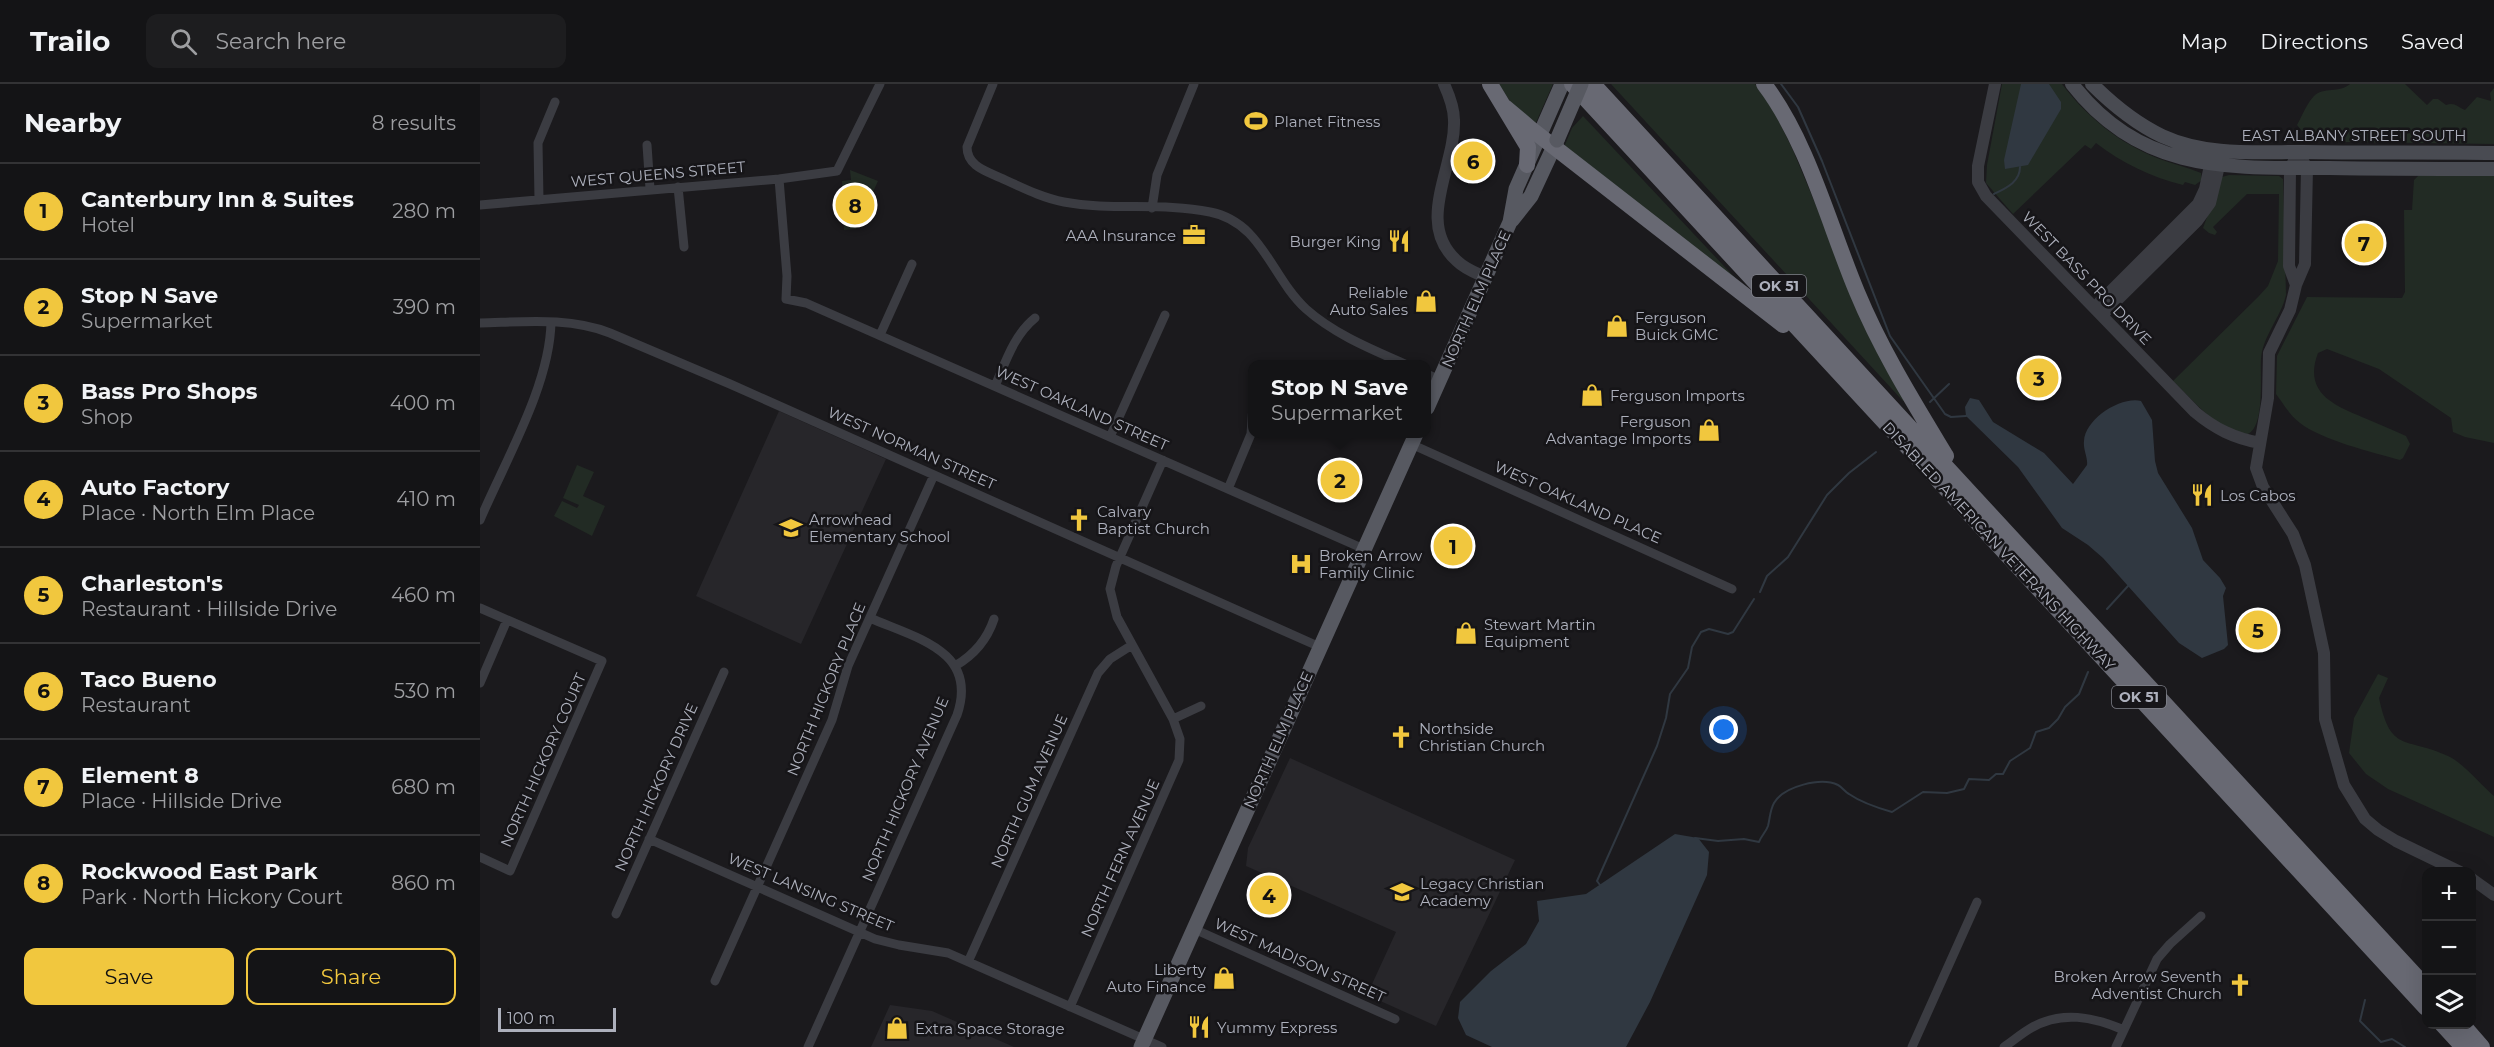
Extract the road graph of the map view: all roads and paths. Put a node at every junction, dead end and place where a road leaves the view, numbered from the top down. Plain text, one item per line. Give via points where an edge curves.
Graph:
1 (880, 84) edge
2 (993, 84) edge
3 (1194, 84) edge
4 (1444, 84) edge
5 (1490, 84) edge
6 (1562, 84) edge
7 (1572, 84) edge
8 (1581, 84) edge
9 (1593, 84) edge
10 (1764, 84) edge
11 (1995, 84) edge
12 (2072, 84) edge
13 (2092, 84) edge
14 (555, 102) dead end
15 (1505, 107) junction
16 (1541, 131) junction
17 (1555, 143) junction
18 (647, 145) dead end
19 (2214, 150) junction
20 (2298, 152) junction
21 (2494, 153) edge
22 (1527, 165) junction
23 (2213, 165) junction
24 (2307, 168) junction
25 (2290, 169) junction
26 (2494, 169) edge
27 (779, 179) junction
28 (678, 187) junction
29 (650, 189) junction
30 (539, 200) junction
31 (480, 205) edge
32 (1152, 208) junction
33 (1510, 222) junction
34 (684, 247) dead end
35 (912, 264) dead end
36 (1485, 277) junction
37 (2296, 285) junction
38 (2099, 311) junction
39 (1165, 315) dead end
40 (1035, 318) dead end
41 (551, 322) junction
42 (480, 323) edge
43 (880, 335) junction
44 (1819, 352) junction
45 (1396, 360) edge
46 (1433, 377) edge
47 (995, 386) junction
48 (1110, 437) junction
49 (1249, 438) edge
50 (1413, 439) edge
51 (2260, 443) junction
52 (1163, 460) junction
53 (934, 475) junction
54 (1966, 488) junction
55 (1228, 489) junction
56 (485, 496) edge
57 (480, 520) edge
58 (1364, 549) junction
59 (1120, 557) junction
60 (1732, 589) dead end
61 (480, 608) edge
62 (870, 618) junction
63 (994, 619) dead end
64 (507, 620) junction
65 (1132, 645) junction
66 (1320, 647) junction
67 (955, 666) junction
68 (723, 672) dead end
69 (480, 683) edge
70 (1201, 706) dead end
71 (1173, 719) junction
72 (649, 839) junction
73 (480, 857) edge
74 (2450, 867) edge
75 (2476, 882) edge
76 (758, 887) junction
77 (2494, 895) edge
78 (1977, 902) dead end
79 (616, 914) dead end
80 (2201, 916) dead end
81 (1194, 929) junction
82 (860, 932) junction
83 (968, 962) junction
84 (716, 981) dead end
85 (2422, 982) edge
86 (2422, 1003) edge
87 (1070, 1007) junction
88 (1395, 1019) dead end
89 (2447, 1029) edge
90 (2466, 1029) edge
91 (2124, 1030) junction
92 (1143, 1043) edge
93 (808, 1047) edge
94 (1162, 1047) edge
95 (1912, 1047) edge
96 (2004, 1047) edge
97 (2116, 1047) edge
98 (2463, 1047) edge
99 (2482, 1047) edge

1 - 27 street, WEST QUEENS STREET via 837,171
2 - 32 street via 967,150 977,167 1055,200
3 - 32 street via 1157,175
4 - 36 street via 1451,100 1454,136 1441,191 1438,226 1450,254 1464,267
5 - 15 highway
6 - 16 main road, NORTH ELM PLACE
7 - 44 highway, DISABLED AMERICAN VETERANS HIGHWAY / OK 51
8 - 17 main road, NORTH ELM PLACE, bridge
9 - 54 highway, DISABLED AMERICAN VETERANS HIGHWAY / OK 51
10 - 54 highway via 1794,134 1881,347
11 - 38 street, WEST BASS PRO DRIVE via 1978,182 1986,196
12 - 23 main road via 2094,109 2126,134 2161,152
13 - 19 main road, EAST ALBANY STREET SOUTH via 2111,103 2162,136
14 - 30 street via 538,143
15 - 16 highway
15 - 22 highway via 1528,147
16 - 17 highway
16 - 22 main road, NORTH ELM PLACE
17 - 33 main road, NORTH ELM PLACE via 1531,196
17 - 44 highway
18 - 29 street
19 - 20 main road, EAST ALBANY STREET SOUTH
19 - 23 street
20 - 21 main road, EAST ALBANY STREET SOUTH
20 - 24 street
20 - 25 street
22 - 33 main road, NORTH ELM PLACE via 1516,189
23 - 25 main road
23 - 38 street via 2198,204
24 - 25 main road
24 - 26 main road
24 - 37 street via 2305,264
25 - 37 street via 2289,266
27 - 28 street, WEST QUEENS STREET
27 - 43 street, WEST OAKLAND STREET via 788,276 786,299 806,303
28 - 29 street, WEST QUEENS STREET
28 - 34 street
29 - 30 street, WEST QUEENS STREET
30 - 31 street, WEST QUEENS STREET
32 - 45 street via 1210,212 1238,223 1261,245 1284,283 1307,310 1347,337
33 - 36 main road, NORTH ELM PLACE
35 - 43 street
36 - 46 main road, NORTH ELM PLACE
37 - 51 street via 2290,310 2269,353 2268,398
38 - 51 street, WEST BASS PRO DRIVE via 2208,424 2237,438
39 - 48 street
40 - 47 street via 1017,338
41 - 42 street, WEST NORMAN STREET
41 - 53 street, WEST NORMAN STREET via 610,333
41 - 56 street via 549,352 537,392
43 - 47 street, WEST OAKLAND STREET
44 - 86 highway, DISABLED AMERICAN VETERANS HIGHWAY / OK 51
47 - 48 street, WEST OAKLAND STREET
48 - 52 street, WEST OAKLAND STREET
49 - 55 street
50 - 58 main road, NORTH ELM PLACE
50 - 60 street, WEST OAKLAND PLACE
51 - 74 street via 2256,468 2259,477 2299,546 2305,565 2324,653 2325,719 2344,785 2365,819 2378,830
52 - 55 street, WEST OAKLAND STREET
52 - 59 street, NORTH FERN AVENUE
53 - 59 street, WEST NORMAN STREET
53 - 62 street, NORTH HICKORY PLACE
54 - 85 highway, DISABLED AMERICAN VETERANS HIGHWAY / OK 51
55 - 58 street, WEST OAKLAND STREET
56 - 57 street
58 - 66 main road, NORTH ELM PLACE
59 - 65 street, NORTH FERN AVENUE via 1111,580 1111,598
59 - 66 street, WEST NORMAN STREET
61 - 64 street
62 - 67 street via 936,647
62 - 76 street, NORTH HICKORY PLACE via 846,672 835,714
63 - 67 street via 984,642
64 - 69 street
64 - 73 street, NORTH HICKORY COURT via 602,661 510,871
65 - 71 street, NORTH FERN AVENUE
65 - 83 street, NORTH GUM AVENUE via 1110,658 1098,673
66 - 81 main road, NORTH ELM PLACE
67 - 82 street, NORTH HICKORY AVENUE via 962,687 957,716
68 - 72 street, NORTH HICKORY DRIVE
70 - 71 street
71 - 87 street, NORTH FERN AVENUE via 1180,739 1175,773
72 - 76 street, WEST LANSING STREET
72 - 79 street, NORTH HICKORY DRIVE
75 - 77 street
76 - 82 street, WEST LANSING STREET
76 - 84 street, NORTH HICKORY PLACE
78 - 95 street
80 - 91 street via 2162,952
81 - 88 street, WEST MADISON STREET
81 - 92 main road, NORTH ELM PLACE
82 - 83 street, WEST LANSING STREET via 890,944 941,951
82 - 93 street, NORTH HICKORY AVENUE
83 - 87 street, WEST LANSING STREET
87 - 92 street, WEST LANSING STREET
89 - 98 highway
90 - 99 highway
91 - 96 street via 2088,1018 2060,1017 2029,1029
91 - 97 street
92 - 94 street, WEST LANSING STREET

